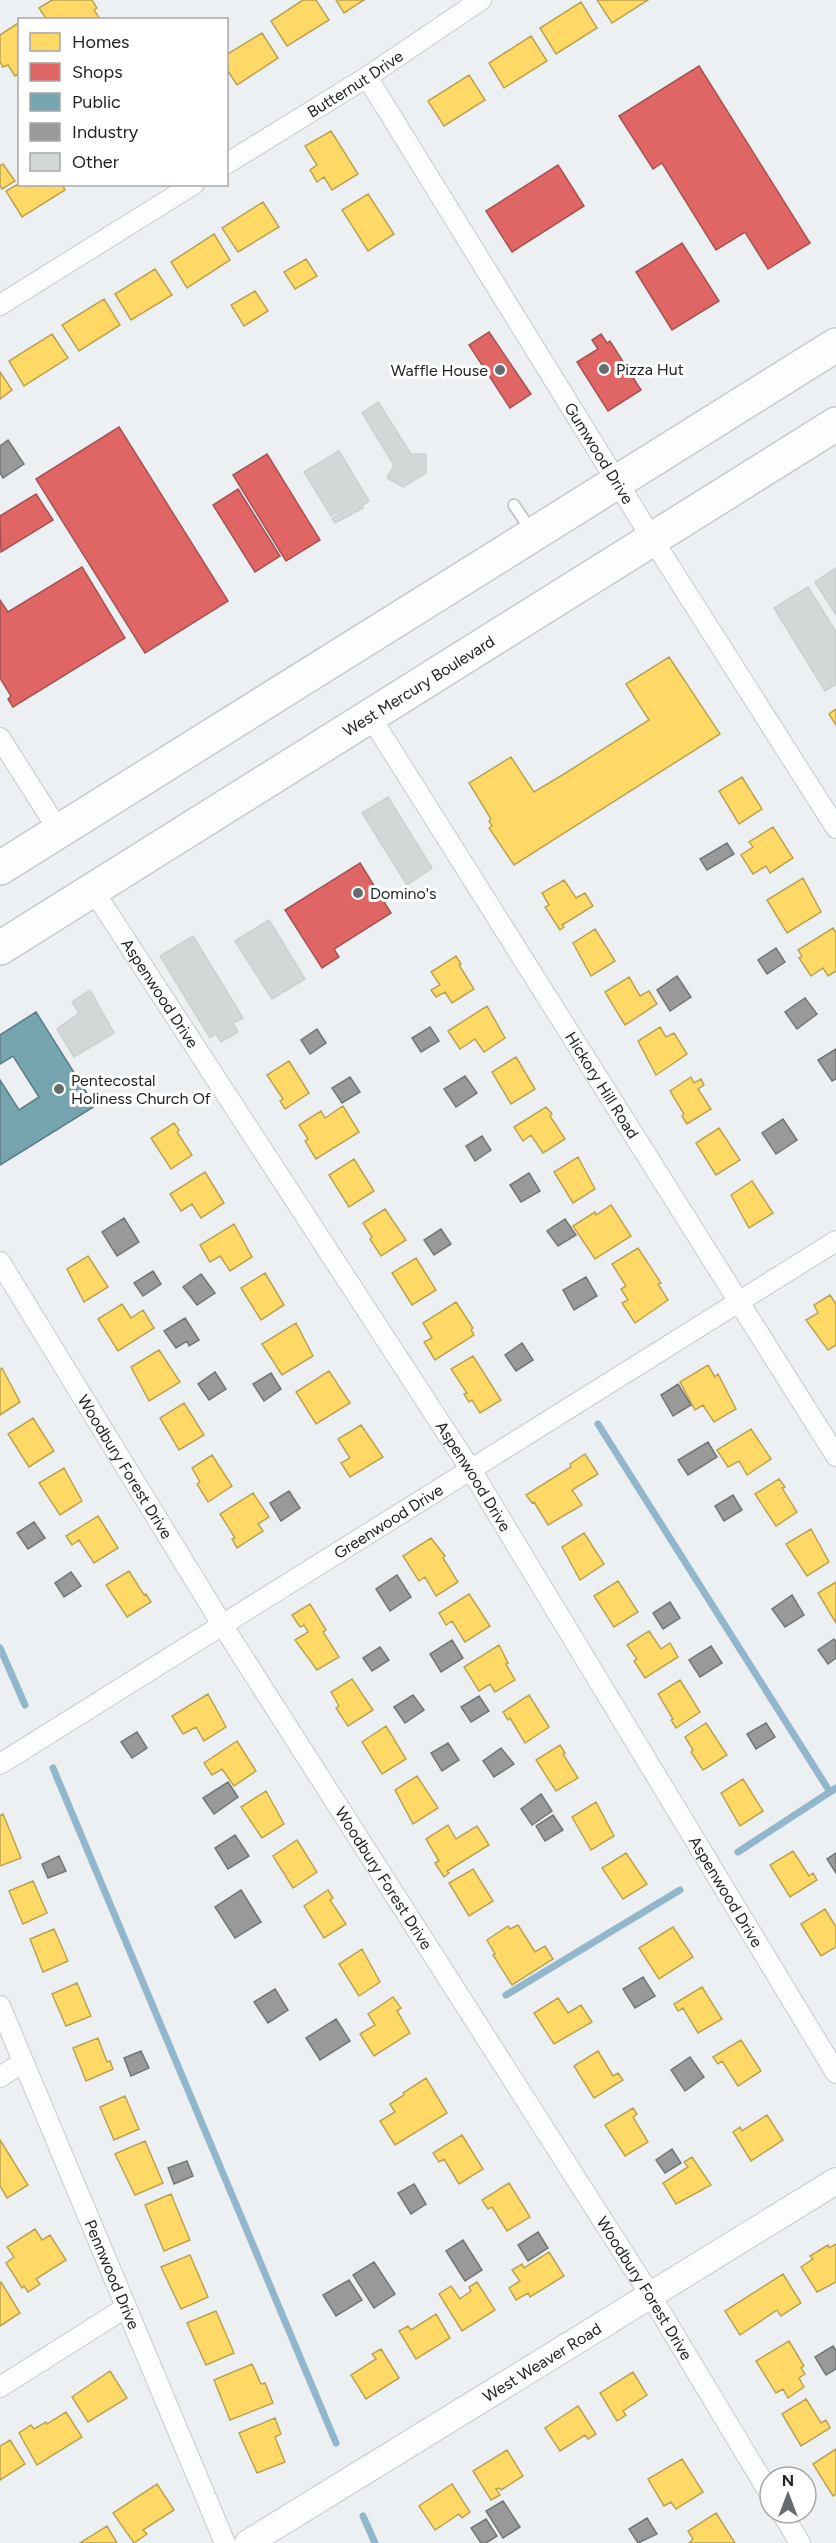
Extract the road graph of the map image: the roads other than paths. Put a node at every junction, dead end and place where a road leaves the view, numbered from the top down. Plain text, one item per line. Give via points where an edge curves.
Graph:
1 (481, 0) edge
2 (367, 77) junction
3 (228, 163) edge
4 (191, 186) edge
5 (0, 305) edge
6 (836, 345) edge
7 (836, 424) edge
8 (618, 481) junction
9 (514, 505) dead end
10 (534, 534) junction
11 (653, 540) junction
12 (370, 716) junction
13 (0, 738) edge
14 (836, 828) edge
15 (59, 831) junction
16 (0, 868) edge
17 (93, 890) junction
18 (0, 948) edge
19 (836, 1241) edge
20 (0, 1262) edge
21 (740, 1302) junction
22 (836, 1456) edge
23 (471, 1470) junction
24 (223, 1626) junction
25 (0, 1764) edge
26 (0, 2006) edge
27 (23, 2062) junction
28 (836, 2073) edge
29 (0, 2076) edge
30 (836, 2181) edge
31 (651, 2296) junction
32 (125, 2308) junction
33 (0, 2387) edge
34 (758, 2474) edge
35 (789, 2525) edge
36 (225, 2543) edge
37 (248, 2543) edge
38 (800, 2543) edge

1 - 2 street, Butternut Drive
2 - 3 street, Butternut Drive
2 - 8 street, Gumwood Drive
4 - 5 street
6 - 8 highway
7 - 11 highway, West Mercury Boulevard
8 - 10 highway
8 - 11 street, Gumwood Drive
9 - 10 lane
10 - 15 highway
11 - 12 highway, West Mercury Boulevard
11 - 14 street, Gumwood Drive
12 - 17 highway, West Mercury Boulevard
12 - 21 street, Hickory Hill Road
13 - 15 street
15 - 16 highway
17 - 18 highway, West Mercury Boulevard
17 - 23 street, Aspenwood Drive
19 - 21 street, Greenwood Drive
20 - 24 street, Woodbury Forest Drive
21 - 22 street, Hickory Hill Road
21 - 23 street, Greenwood Drive
23 - 24 street, Greenwood Drive
23 - 28 street, Aspenwood Drive
24 - 25 street, Greenwood Drive
24 - 31 street, Woodbury Forest Drive
26 - 27 street, Pennwood Drive
27 - 29 street
27 - 32 street, Pennwood Drive
30 - 31 street, West Weaver Road
31 - 34 street, Woodbury Forest Drive
31 - 37 street, West Weaver Road
32 - 33 street
32 - 36 street, Pennwood Drive
35 - 38 street

